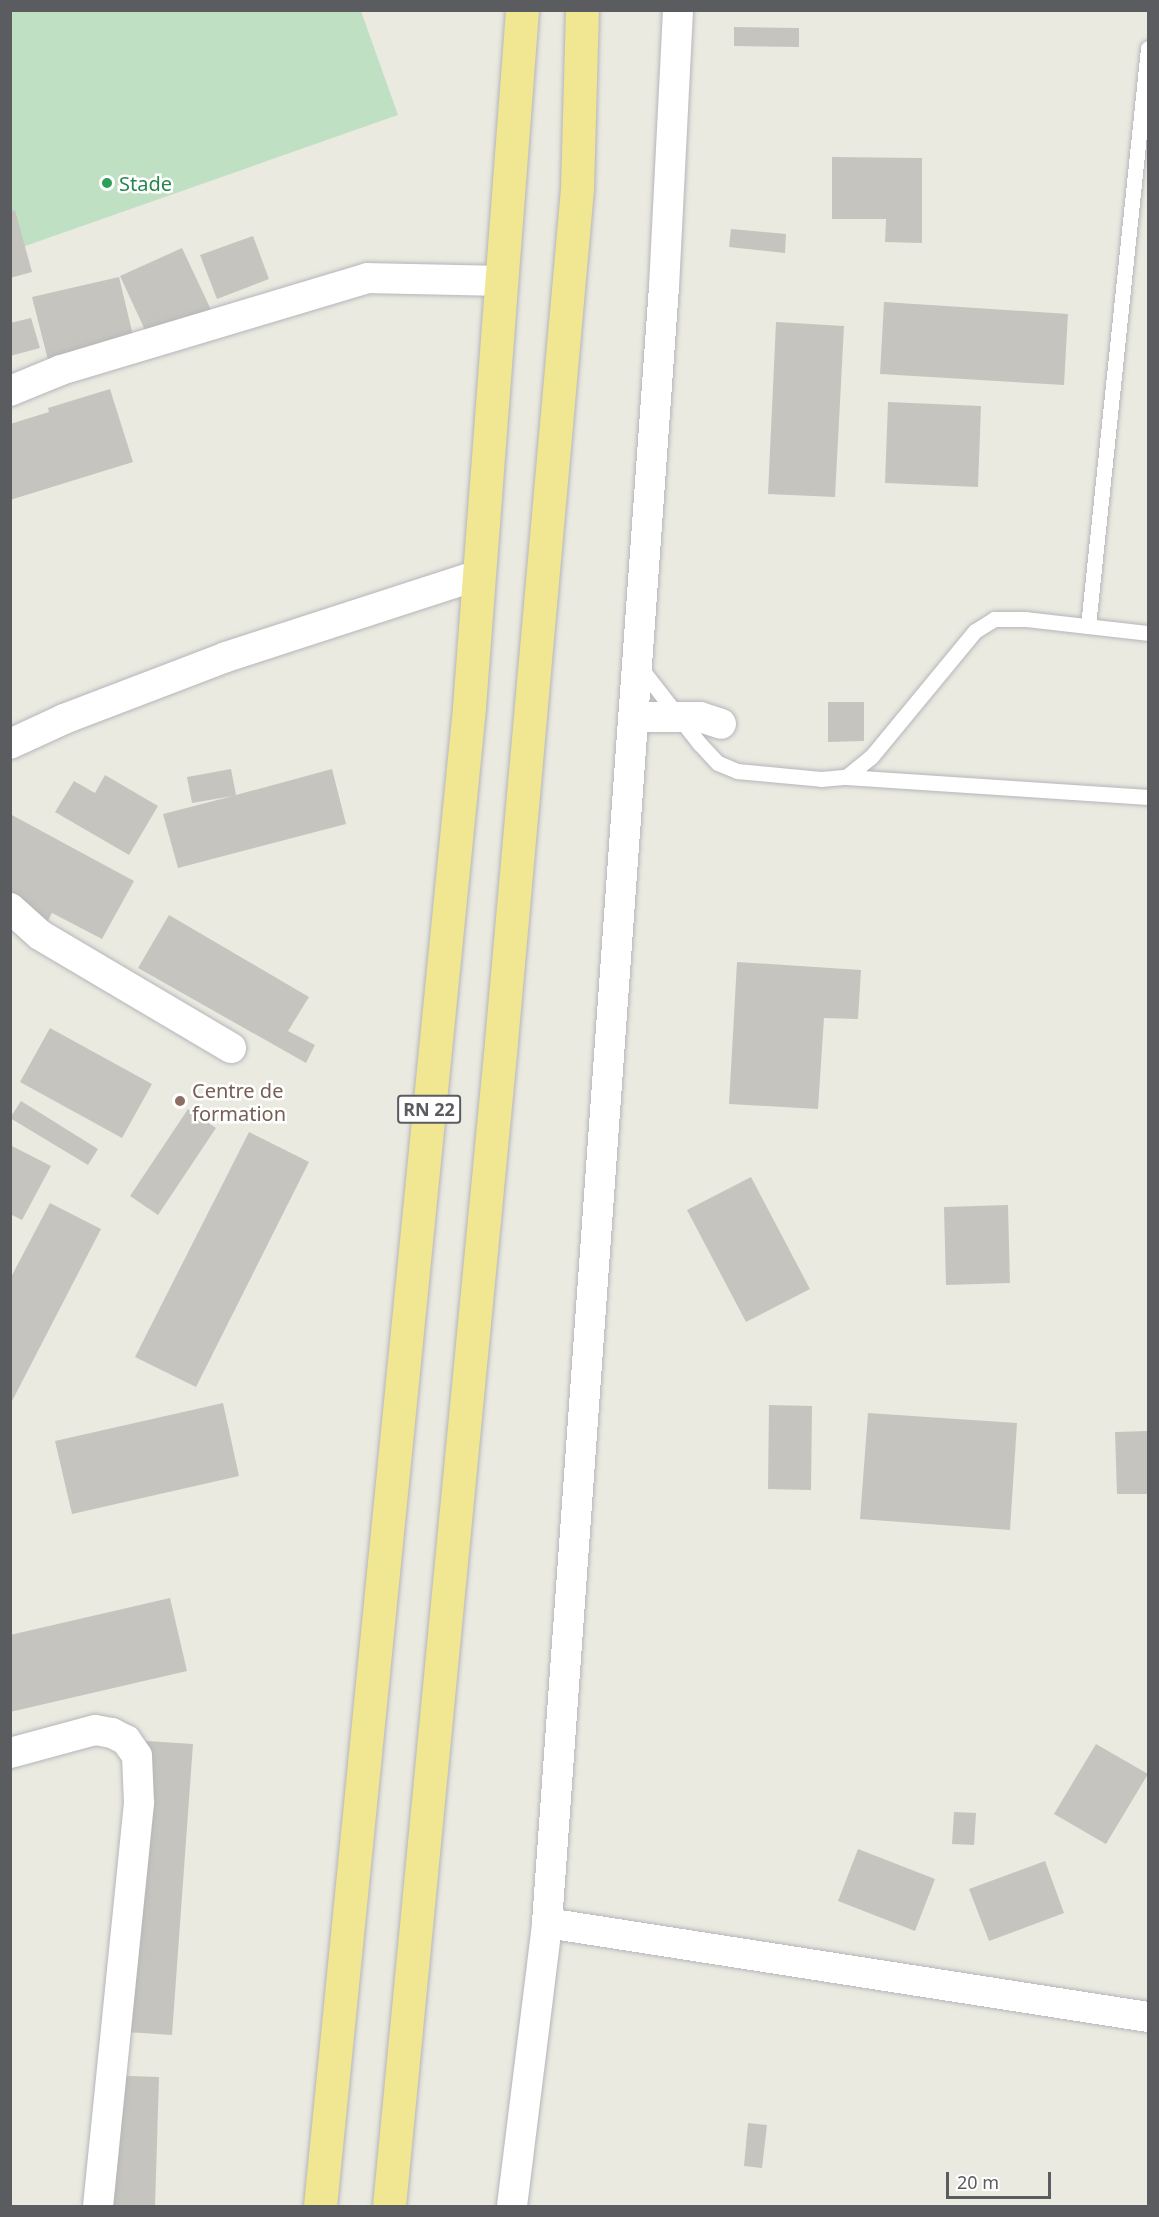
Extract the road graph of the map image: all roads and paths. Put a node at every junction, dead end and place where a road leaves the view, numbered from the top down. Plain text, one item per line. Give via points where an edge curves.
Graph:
1 (522, 10) edge
2 (582, 10) edge
3 (678, 10) edge
4 (1149, 48) edge
5 (501, 280) junction
6 (10, 391) edge
7 (478, 575) junction
8 (1088, 626) junction
9 (1149, 633) edge
10 (637, 664) junction
11 (633, 717) junction
12 (678, 717) junction
13 (721, 724) dead end
14 (10, 744) edge
15 (846, 777) junction
16 (1149, 797) edge
17 (10, 908) edge
18 (231, 1048) dead end
19 (10, 1752) edge
20 (547, 1923) junction
21 (1149, 2017) edge
22 (98, 2206) edge
23 (320, 2206) edge
24 (389, 2206) edge
25 (512, 2206) edge

1 - 5 highway, RN 22
2 - 24 highway via 577,188 501,1042
3 - 10 street via 664,287
4 - 8 lane
5 - 6 street via 368,278 61,370
5 - 7 highway, RN 22
7 - 14 street via 226,657 64,719
7 - 23 highway, RN 22 via 465,743
8 - 9 lane
8 - 15 lane via 994,619 975,631 871,757
10 - 11 street
10 - 12 lane
11 - 12 street
11 - 20 street
12 - 13 street via 700,717
12 - 15 lane via 718,763 737,771 820,779
15 - 16 lane
17 - 18 street via 40,935
19 - 22 street via 95,1730 126,1740 137,1756 139,1803
20 - 21 street
20 - 25 street

